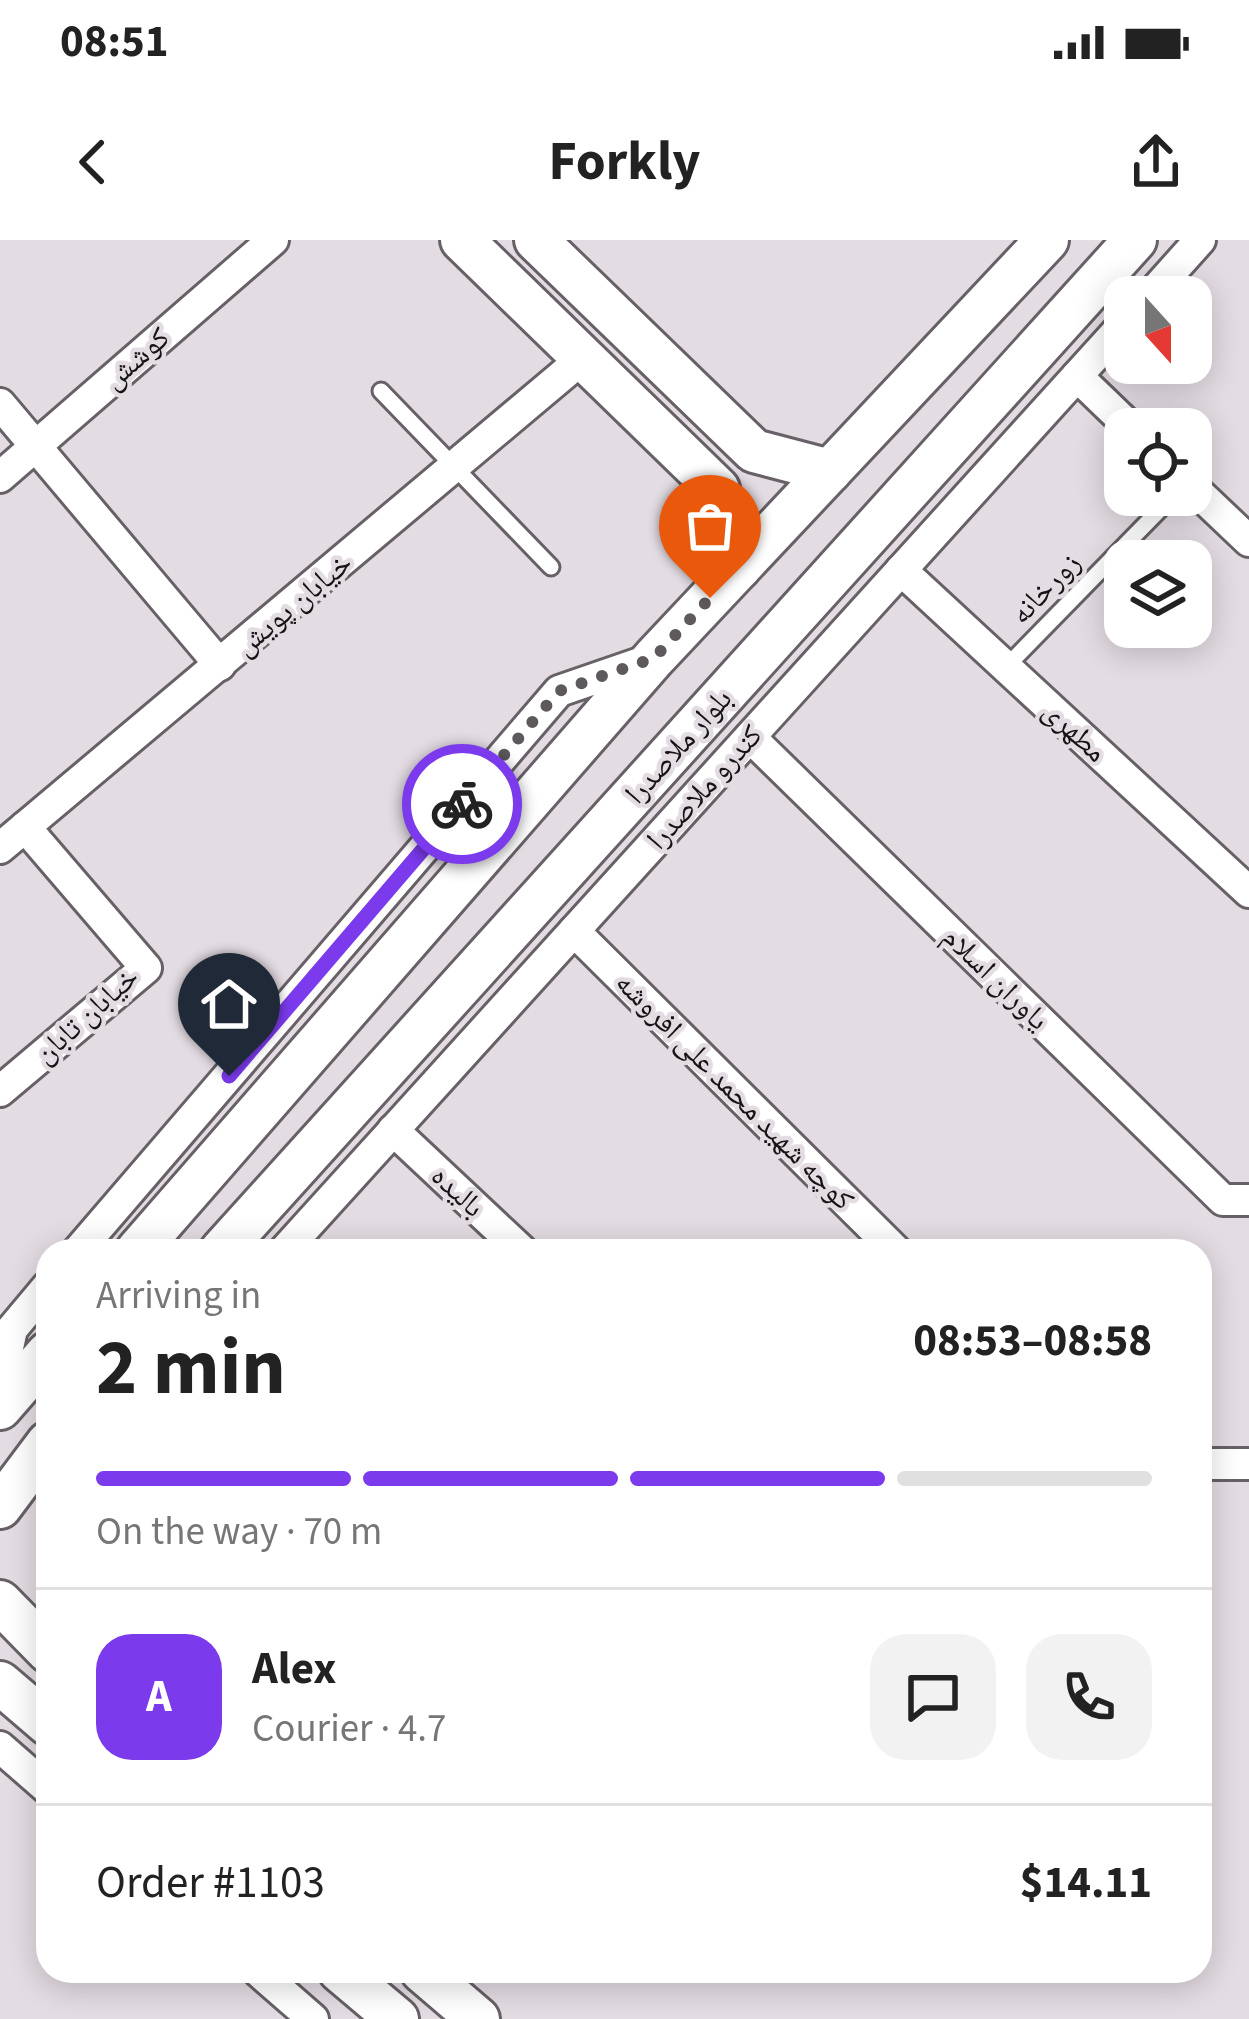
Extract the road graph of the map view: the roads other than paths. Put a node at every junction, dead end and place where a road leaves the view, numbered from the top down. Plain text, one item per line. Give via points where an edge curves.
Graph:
1 (273, 240) edge
2 (462, 240) edge
3 (536, 240) edge
4 (1047, 240) edge
5 (1135, 240) edge
6 (1200, 240) edge
7 (1168, 276) edge
8 (1104, 346) edge
9 (583, 358) junction
10 (1077, 376) junction
11 (381, 392) dead end
12 (0, 404) edge
13 (1110, 408) edge
14 (36, 446) junction
15 (754, 451) junction
16 (455, 470) junction
17 (830, 471) junction
18 (0, 477) edge
19 (718, 488) junction
20 (1212, 506) edge
21 (1153, 516) edge
22 (1249, 541) edge
23 (551, 567) dead end
24 (739, 568) junction
25 (901, 570) junction
26 (654, 658) junction
27 (220, 664) junction
28 (1006, 667) junction
29 (750, 737) junction
30 (25, 827) junction
31 (0, 848) edge
32 (1249, 892) edge
33 (574, 931) junction
34 (0, 1090) edge
35 (393, 1130) junction
36 (1249, 1200) edge
37 (88, 1239) edge
38 (147, 1239) edge
39 (232, 1239) edge
40 (295, 1239) edge
41 (509, 1239) edge
42 (884, 1239) edge
43 (36, 1300) edge
44 (36, 1367) edge
45 (0, 1384) edge
46 (0, 1408) edge
47 (34, 1449) edge
48 (1212, 1464) edge
49 (1249, 1464) edge
50 (0, 1507) edge
51 (0, 1602) edge
52 (27, 1645) edge
53 (0, 1683) edge
54 (36, 1714) edge
55 (0, 1747) edge
56 (36, 1778) edge
57 (272, 1983) edge
58 (354, 1983) edge
59 (436, 1983) edge
60 (313, 2019) edge
61 (397, 2019) edge
62 (478, 2019) edge

1 - 14 street, کوشش
2 - 9 main road
3 - 15 main road
4 - 17 main road
5 - 39 main road, بلوار ملاصدرا
6 - 7 street
8 - 10 street, کندرو ملاصدرا
9 - 16 street, خیابان پویش
9 - 19 main road
10 - 13 street
10 - 25 street, کندرو ملاصدرا
11 - 16 lane
12 - 14 street
14 - 18 street, کوشش
14 - 27 street
15 - 17 main road
15 - 19 main road via 746,479
16 - 23 lane
16 - 27 street, خیابان پویش
17 - 24 main road
19 - 24 main road
20 - 22 street
21 - 28 lane, زورخانه
24 - 26 main road
25 - 28 street, مطهری
25 - 29 street, کندرو ملاصدرا
26 - 37 street via 559,691
26 - 38 main road
27 - 30 street, خیابان پویش
28 - 32 street, مطهری
29 - 33 street, کندرو ملاصدرا
29 - 36 street, یاوران اسلام via 1222,1200
30 - 31 street, خیابان پویش
30 - 34 street, خیابان تابان via 146,968
33 - 35 street, کندرو ملاصدرا
33 - 42 street, کوچه شهید محمد علی افروشه
35 - 40 street, کندرو ملاصدرا
35 - 41 street, بالیده
43 - 45 street via 12,1329
44 - 46 main road
47 - 50 main road
48 - 49 street
51 - 52 main road
53 - 54 main road
55 - 56 street
57 - 60 street
58 - 61 main road
59 - 62 main road

